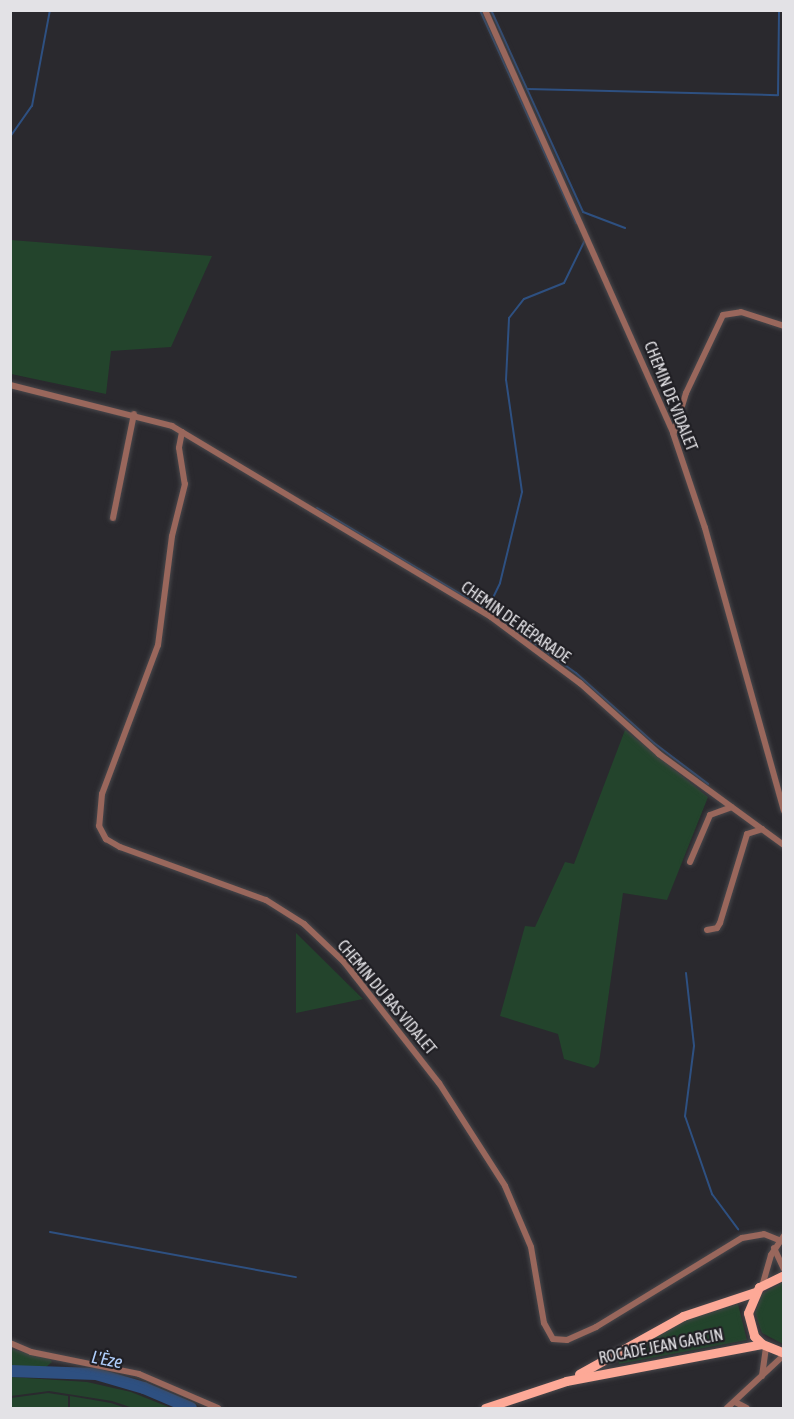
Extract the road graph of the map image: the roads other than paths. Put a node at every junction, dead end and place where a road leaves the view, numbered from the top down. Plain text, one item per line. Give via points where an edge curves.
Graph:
1 (485, 10) edge
2 (783, 326) edge
3 (10, 385) edge
4 (134, 414) junction
5 (182, 432) junction
6 (673, 433) junction
7 (113, 518) dead end
8 (732, 807) junction
9 (783, 810) edge
10 (762, 829) junction
11 (783, 845) edge
12 (690, 862) dead end
13 (707, 930) dead end
14 (782, 1238) edge
15 (774, 1248) junction
16 (783, 1269) edge
17 (783, 1275) edge
18 (763, 1282) junction
19 (755, 1292) junction
20 (10, 1343) edge
21 (764, 1346) junction
22 (783, 1354) edge
23 (762, 1377) junction
24 (566, 1381) junction
25 (735, 1402) junction
26 (219, 1408) edge
27 (485, 1408) edge
28 (727, 1408) edge
29 (747, 1408) edge

1 - 6 street, CHEMIN DE VIDALET
2 - 6 street via 741,312 723,315 686,393
3 - 4 street, CHEMIN DE RÉPARADE
4 - 5 street, CHEMIN DE RÉPARADE
4 - 7 street
5 - 8 street, CHEMIN DE RÉPARADE via 491,617 580,683 659,754
5 - 14 street, CHEMIN DU BAS VIDALET via 179,448 185,484 172,536 158,645 102,794 99,826 106,839 266,900 304,924 344,962 439,1083 505,1186 531,1247 544,1323 553,1339 567,1340 596,1327 742,1238 764,1234
6 - 9 street, CHEMIN DE VIDALET via 705,528
8 - 10 street, CHEMIN DE RÉPARADE
8 - 12 street via 710,815
10 - 11 street, CHEMIN DE RÉPARADE
10 - 13 street via 747,834 720,923
14 - 15 street
15 - 16 street
15 - 18 street
17 - 18 main road
18 - 19 main road
19 - 21 main road via 749,1302 749,1325
19 - 24 main road, ROCADE JEAN GARCIN via 683,1316
20 - 26 street via 31,1352 139,1374
21 - 22 main road
21 - 23 street
21 - 24 main road, ROCADE JEAN GARCIN
22 - 23 street
23 - 25 street
24 - 27 main road, ROCADE JEAN GARCIN
25 - 28 street
25 - 29 street

